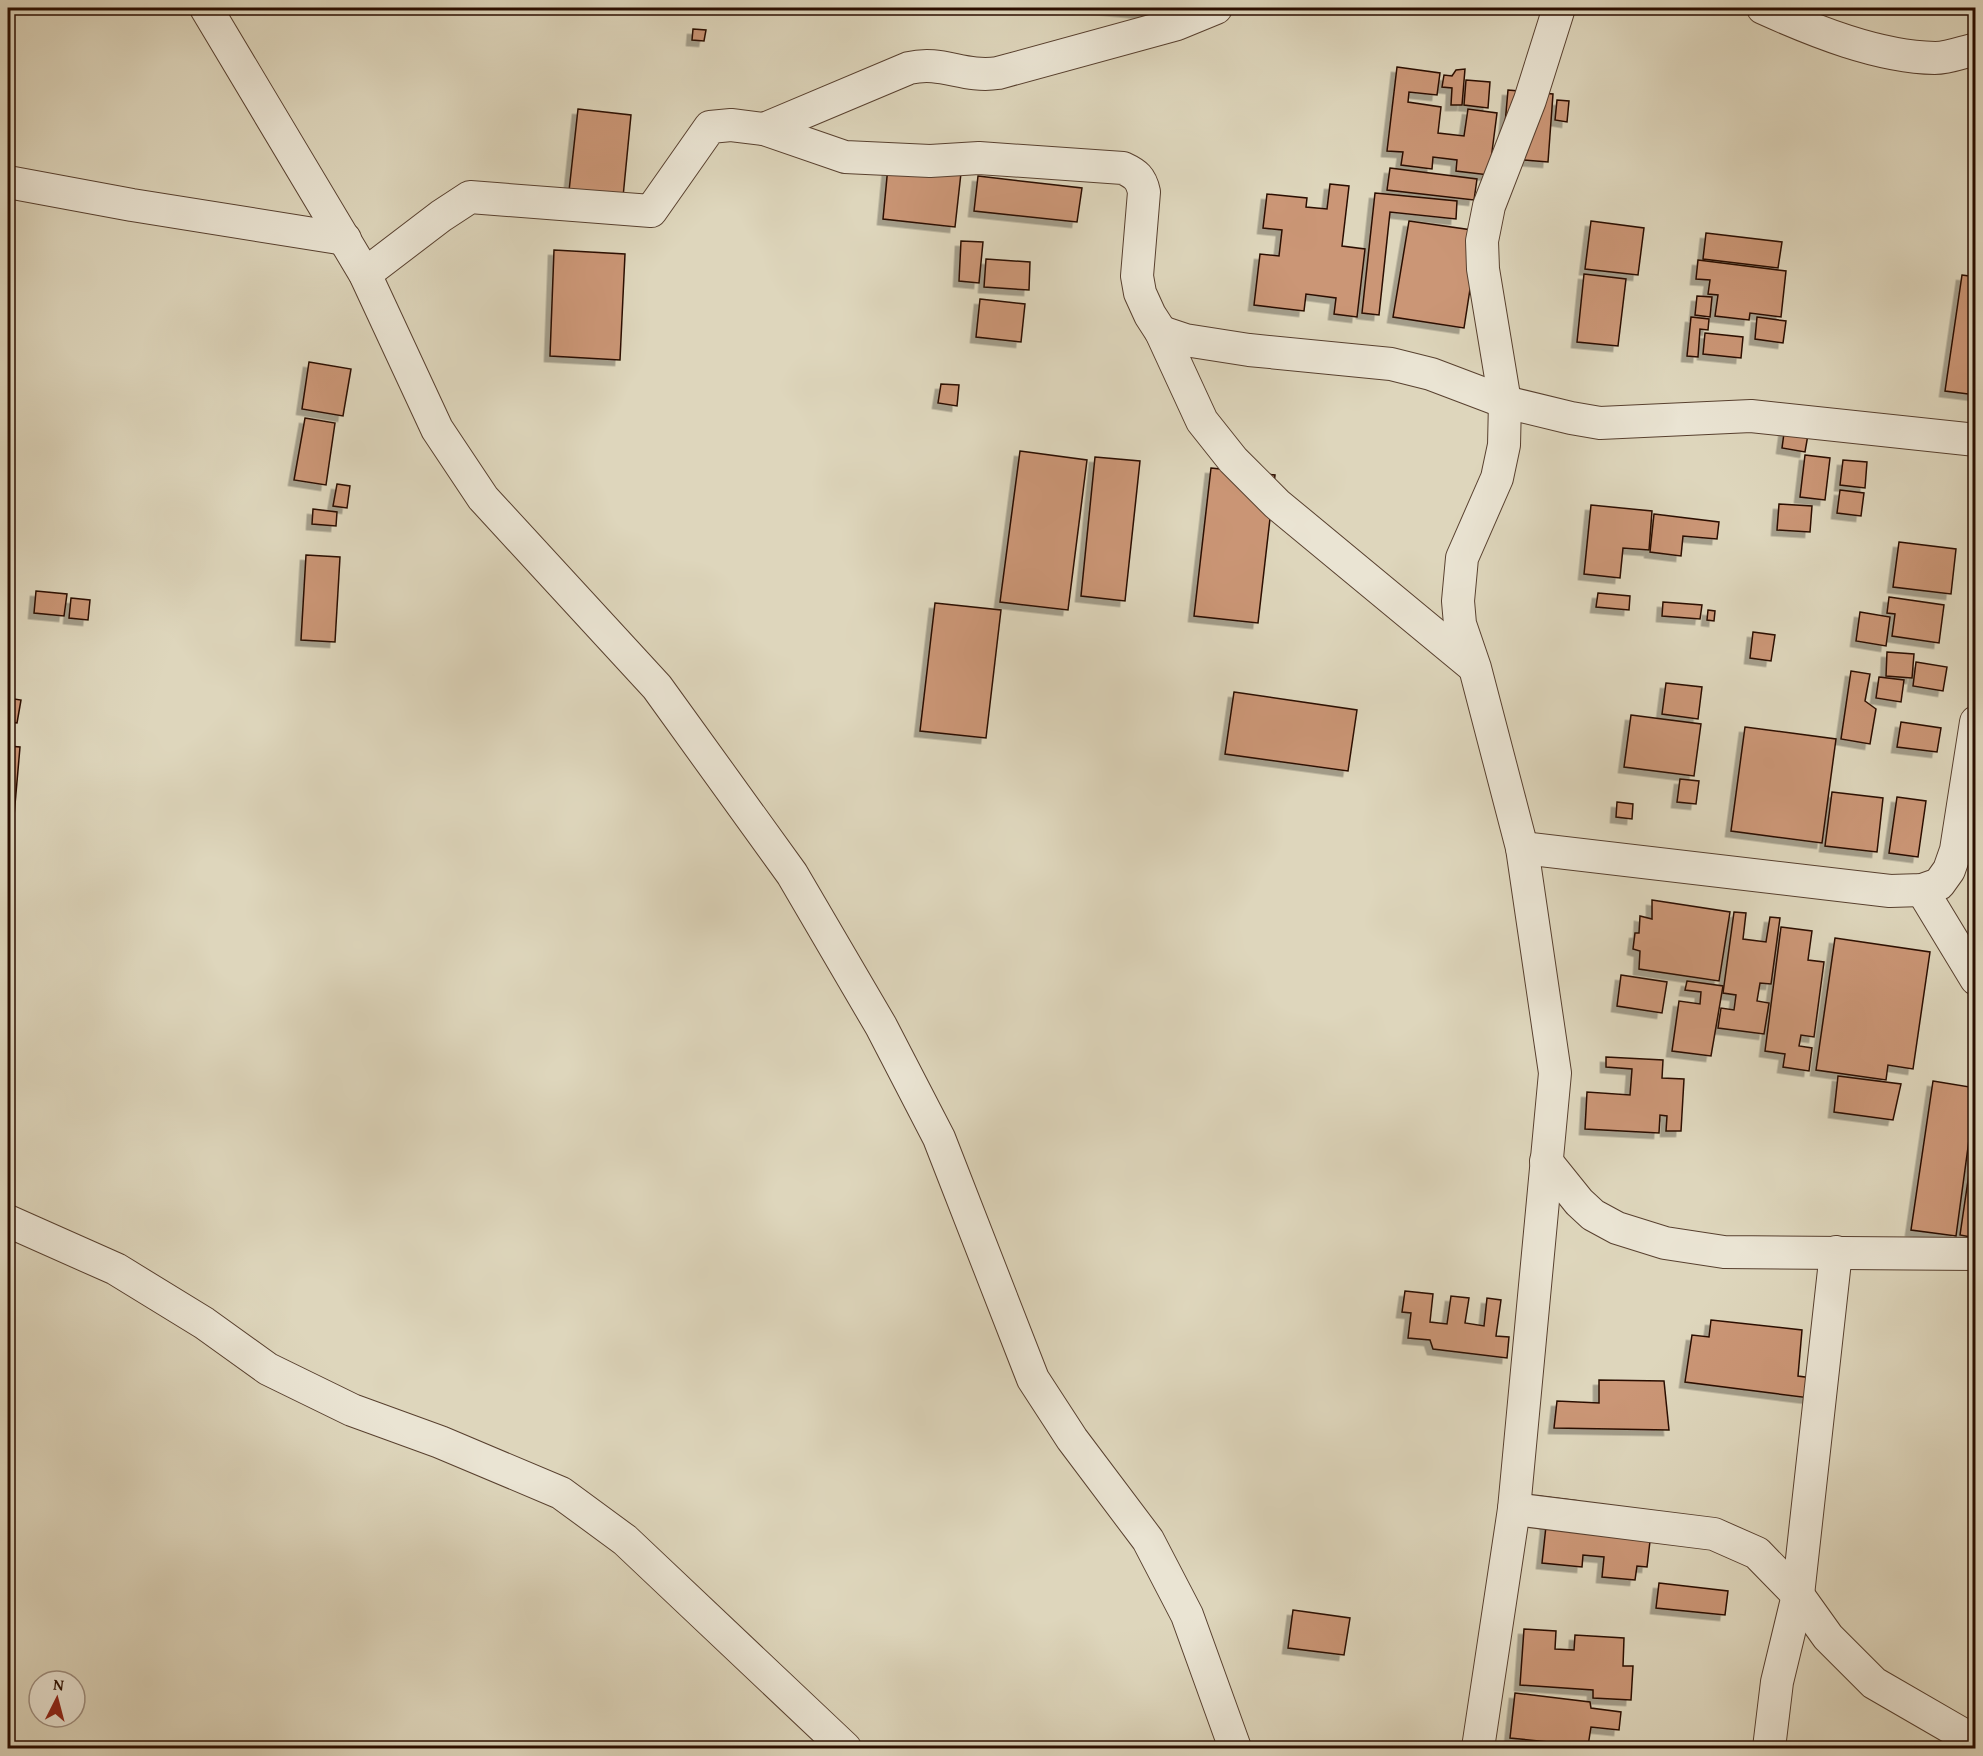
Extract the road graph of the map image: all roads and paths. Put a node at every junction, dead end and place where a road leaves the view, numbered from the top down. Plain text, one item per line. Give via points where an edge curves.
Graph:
1 (206, 8) edge
2 (1216, 8) edge
3 (1559, 8) edge
4 (1763, 8) edge
5 (1976, 49) edge
6 (764, 129) junction
7 (8, 182) edge
8 (345, 239) junction
9 (365, 274) junction
10 (1161, 332) junction
11 (1505, 402) junction
12 (1976, 440) edge
13 (1475, 668) junction
14 (1976, 722) edge
15 (1966, 845) edge
16 (1522, 848) junction
17 (1922, 890) junction
18 (1976, 979) edge
19 (1546, 1161) junction
20 (8, 1221) edge
21 (1836, 1252) junction
22 (1976, 1254) edge
23 (1514, 1509) junction
24 (1798, 1595) junction
25 (1976, 1742) edge
26 (845, 1749) edge
27 (1235, 1749) edge
28 (1478, 1749) edge
29 (1769, 1749) edge

1 - 8 street
2 - 6 street via 1177,24 998,73 972,74 935,65 909,68
3 - 11 street via 1530,100 1489,206 1482,241
4 - 5 street via 1812,30 1889,53 1937,58
6 - 9 street via 730,125 710,128 651,211 470,197
6 - 10 street via 845,157 930,161 980,158 1134,172 1144,192 1137,276 1140,293
7 - 8 street
8 - 9 street
9 - 27 street via 437,429 483,498 657,687 792,874 870,1005 939,1138 1032,1379 1148,1540 1187,1616
10 - 11 street via 1185,340 1249,350 1391,364 1431,374
10 - 13 street via 1202,421 1233,460 1277,504
11 - 12 street via 1600,423 1751,416
11 - 13 street via 1504,445 1497,478 1462,558 1460,624
13 - 16 street
14 - 15 street
15 - 17 street via 1939,884
16 - 17 street via 1890,891
16 - 19 street via 1555,1073
17 - 18 street
19 - 21 street via 1586,1209 1617,1228 1665,1243 1724,1252
19 - 23 street
20 - 26 street via 116,1269 204,1323 268,1369 352,1410 561,1493 625,1540
21 - 22 street
21 - 24 street
23 - 24 street via 1714,1534 1757,1553
23 - 28 street
24 - 25 street via 1828,1637 1874,1683
24 - 29 street via 1777,1682

